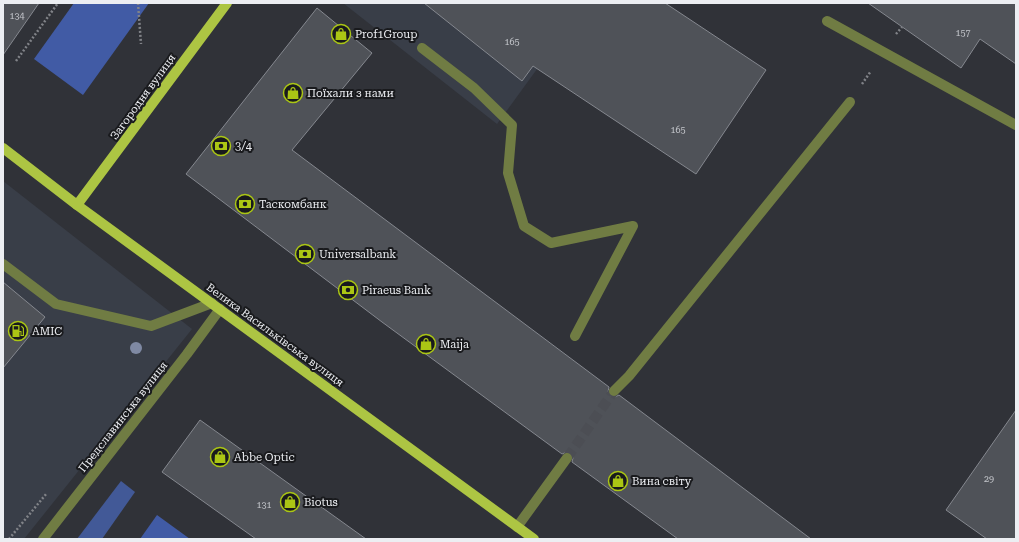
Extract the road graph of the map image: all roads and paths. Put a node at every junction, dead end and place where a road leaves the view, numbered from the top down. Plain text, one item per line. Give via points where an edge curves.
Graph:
1 (58, 3) edge
2 (138, 3) edge
3 (227, 3) edge
4 (827, 21) dead end
5 (141, 44) dead end
6 (422, 48) dead end
7 (885, 52) junction
8 (16, 61) dead end
9 (850, 102) joint
10 (1016, 125) edge
11 (3, 148) edge
12 (77, 205) junction
13 (3, 264) edge
14 (216, 306) junction
15 (575, 336) dead end
16 (614, 391) tunnel mouth
17 (567, 458) tunnel mouth
18 (517, 527) junction
19 (43, 539) edge
20 (534, 539) edge

1 - 8 path
2 - 5 path
3 - 12 main road, Загородня вулиця
4 - 7 street
6 - 15 street via 474,88 512,125 508,173 524,226 551,243 633,226
7 - 9 path
7 - 10 street
9 - 16 street via 629,376
11 - 12 main road, Велика Васильківська вулиця
12 - 14 main road, Велика Васильківська вулиця
13 - 14 street via 56,304 151,326
14 - 18 main road, Велика Васильківська вулиця
14 - 19 street, Предславинська вулиця via 187,354
17 - 18 street
18 - 20 main road, Велика Васильківська вулиця

